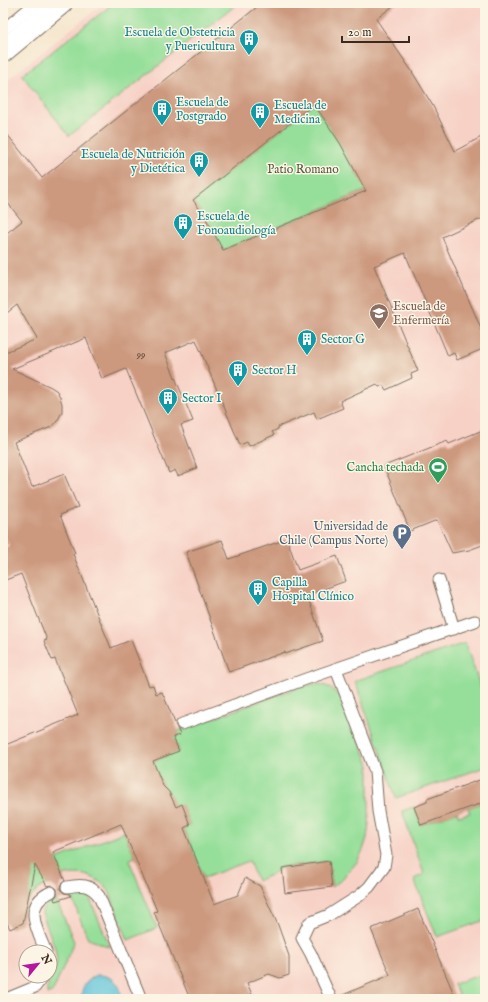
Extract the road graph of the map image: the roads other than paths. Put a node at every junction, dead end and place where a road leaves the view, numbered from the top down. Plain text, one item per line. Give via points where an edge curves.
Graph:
1 (36, 3) edge
2 (61, 3) edge
3 (3, 30) edge
4 (3, 51) edge
5 (439, 580) dead end
6 (475, 621) dead end
7 (454, 629) junction
8 (336, 669) junction
9 (182, 724) dead end
10 (67, 887) dead end
11 (51, 892) dead end
12 (43, 944) edge
13 (38, 984) edge
14 (6, 999) edge
15 (141, 999) edge
16 (330, 999) edge

1 - 3 lane
2 - 4 main road
5 - 7 lane
6 - 7 lane
7 - 8 lane
8 - 9 lane
8 - 16 lane via 374,771 386,855 384,867 369,886 347,904 309,923 302,938
10 - 15 lane via 81,884 88,886 99,896
11 - 12 lane via 39,900 33,915
13 - 14 lane

